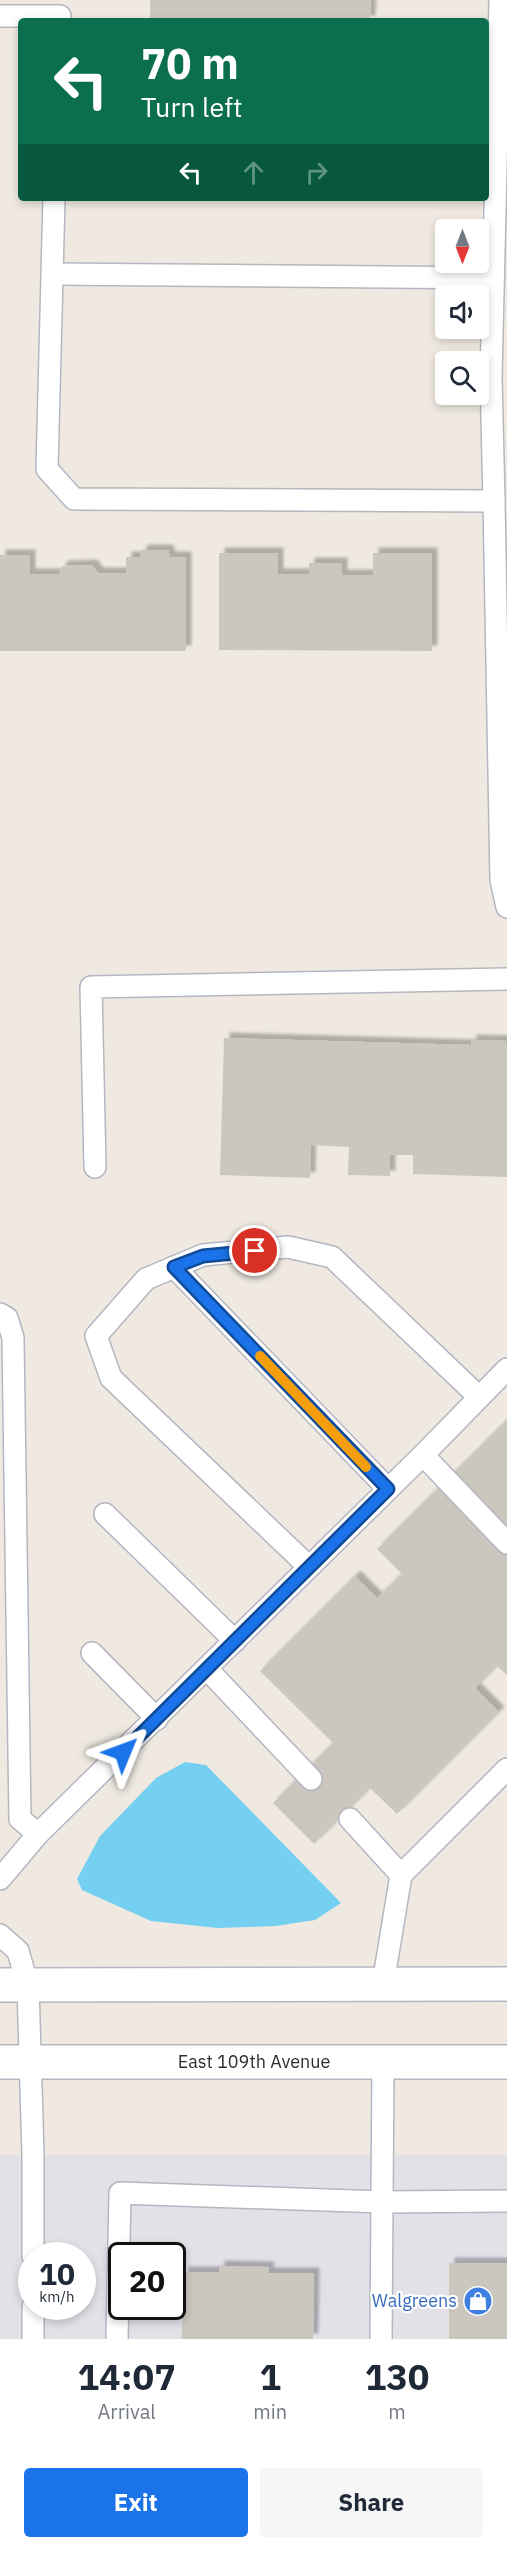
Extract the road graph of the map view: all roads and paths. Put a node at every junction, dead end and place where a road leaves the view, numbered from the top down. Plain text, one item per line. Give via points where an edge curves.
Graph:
1 (500, 0) edge
2 (60, 12) edge
3 (0, 16) edge
4 (503, 54) edge
5 (502, 110) edge
6 (54, 201) edge
7 (52, 274) junction
8 (493, 278) junction
9 (494, 501) junction
10 (507, 907) edge
11 (507, 979) edge
12 (95, 1167) dead end
13 (174, 1267) junction
14 (0, 1314) edge
15 (7, 1360) edge
16 (507, 1369) edge
17 (479, 1397) junction
18 (423, 1455) junction
19 (388, 1489) junction
20 (105, 1514) dead end
21 (505, 1537) edge
22 (309, 1567) junction
23 (235, 1641) junction
24 (92, 1653) dead end
25 (207, 1669) junction
26 (157, 1719) junction
27 (507, 1769) edge
28 (311, 1779) dead end
29 (350, 1819) dead end
30 (38, 1834) junction
31 (4, 1865) edge
32 (401, 1875) junction
33 (0, 1935) edge
34 (383, 1984) junction
35 (507, 1984) edge
36 (14, 1985) edge
37 (15, 2062) edge
38 (507, 2062) edge
39 (382, 2063) junction
40 (507, 2201) edge
41 (382, 2202) junction
42 (33, 2242) edge
43 (33, 2320) edge
44 (33, 2339) edge
45 (117, 2339) edge
46 (381, 2339) edge

1 - 4 lane
2 - 3 lane
4 - 5 lane
5 - 8 lane
6 - 7 lane
7 - 8 lane
7 - 9 lane via 47,469 74,499
8 - 9 lane
9 - 10 lane via 501,880
11 - 12 lane via 91,987
13 - 17 lane via 203,1256 288,1247 332,1257
13 - 19 lane
13 - 22 lane via 146,1278 96,1336 111,1378
14 - 15 lane via 7,1318 13,1338
15 - 30 lane via 20,1819
16 - 17 lane
17 - 18 lane
18 - 19 lane
18 - 21 lane
19 - 22 lane
20 - 23 lane
22 - 23 lane
23 - 25 lane
24 - 26 lane
25 - 26 lane
25 - 28 lane
26 - 30 lane
27 - 32 lane
29 - 32 lane
30 - 31 lane
32 - 34 lane
33 - 36 lane via 18,1951
34 - 35 main road
34 - 36 main road
36 - 37 lane
37 - 39 main road, East 109th Avenue
37 - 42 lane via 33,2155
38 - 39 main road, East 109th Avenue
39 - 41 lane
40 - 41 lane
41 - 45 lane via 120,2193
41 - 46 lane
43 - 44 lane

